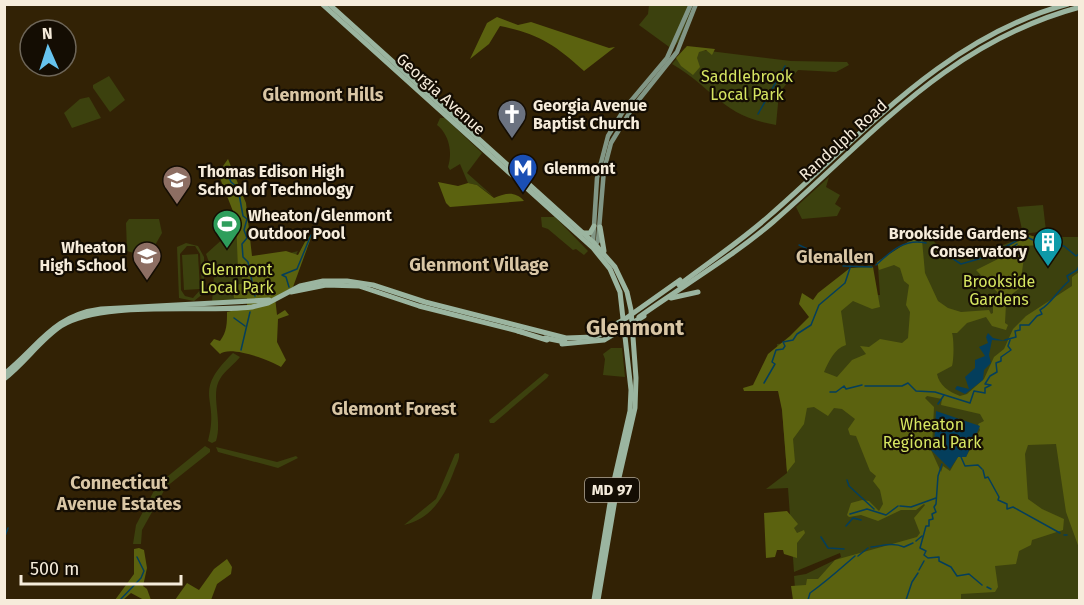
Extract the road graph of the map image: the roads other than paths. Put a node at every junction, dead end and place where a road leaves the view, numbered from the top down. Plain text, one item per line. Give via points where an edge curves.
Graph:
1 (322, 4) edge
2 (329, 4) edge
3 (691, 4) edge
4 (696, 4) edge
5 (1068, 4) edge
6 (1080, 8) edge
7 (989, 36) junction
8 (973, 44) junction
9 (976, 51) junction
10 (960, 61) junction
11 (597, 226) junction
12 (582, 233) junction
13 (594, 245) junction
14 (606, 255) junction
15 (689, 279) junction
16 (291, 292) junction
17 (698, 292) dead end
18 (669, 299) junction
19 (269, 300) junction
20 (645, 304) junction
21 (630, 306) junction
22 (631, 314) junction
23 (639, 316) dead end
24 (625, 319) junction
25 (632, 325) junction
26 (621, 329) junction
27 (516, 331) junction
28 (539, 333) junction
29 (609, 338) junction
30 (627, 339) junction
31 (4, 374) edge
32 (4, 379) edge
33 (634, 390) junction
34 (596, 600) edge

1 - 13 main road, Georgia Avenue / MD 97
2 - 12 main road, Georgia Avenue / MD 97
3 - 11 main road via 667,57 625,108 608,136 599,163
4 - 11 main road via 677,52 632,109 612,143 604,170
5 - 7 main road, Randolph Road
6 - 9 main road, Randolph Road via 1030,24
7 - 8 main road, Randolph Road
7 - 9 main road via 976,45
8 - 10 main road
8 - 15 main road, Randolph Road via 911,87 765,220
9 - 10 main road, Randolph Road
10 - 15 main road, Randolph Road via 916,93 772,222
11 - 12 main road via 590,233
11 - 13 main road
11 - 14 main road
12 - 13 main road, Georgia Avenue / MD 97
13 - 14 main road, Georgia Avenue / MD 97
13 - 24 main road, Georgia Avenue / MD 97 via 615,279
14 - 21 main road, Georgia Avenue / MD 97 via 620,276
15 - 18 main road
15 - 20 main road
15 - 23 main road, Randolph Road
16 - 19 main road
16 - 27 main road via 326,285 359,286
16 - 28 main road via 323,281 359,282
17 - 18 main road
18 - 25 main road
19 - 31 main road via 101,309 76,314 53,326
19 - 32 main road via 250,307 103,312 82,317 54,332
20 - 21 main road
20 - 22 main road
21 - 22 main road, Georgia Avenue / MD 97
22 - 24 main road
22 - 25 main road, Georgia Avenue / MD 97
24 - 26 main road, Georgia Avenue / MD 97
24 - 28 main road via 588,335
25 - 26 main road
25 - 33 main road, Georgia Avenue / MD 97
26 - 27 main road via 596,340 572,342
26 - 28 main road via 579,339
26 - 29 main road
26 - 30 main road, Georgia Avenue / MD 97
27 - 29 main road via 568,345
29 - 30 main road
30 - 33 main road, Georgia Avenue / MD 97
33 - 34 main road, Georgia Avenue / MD 97

